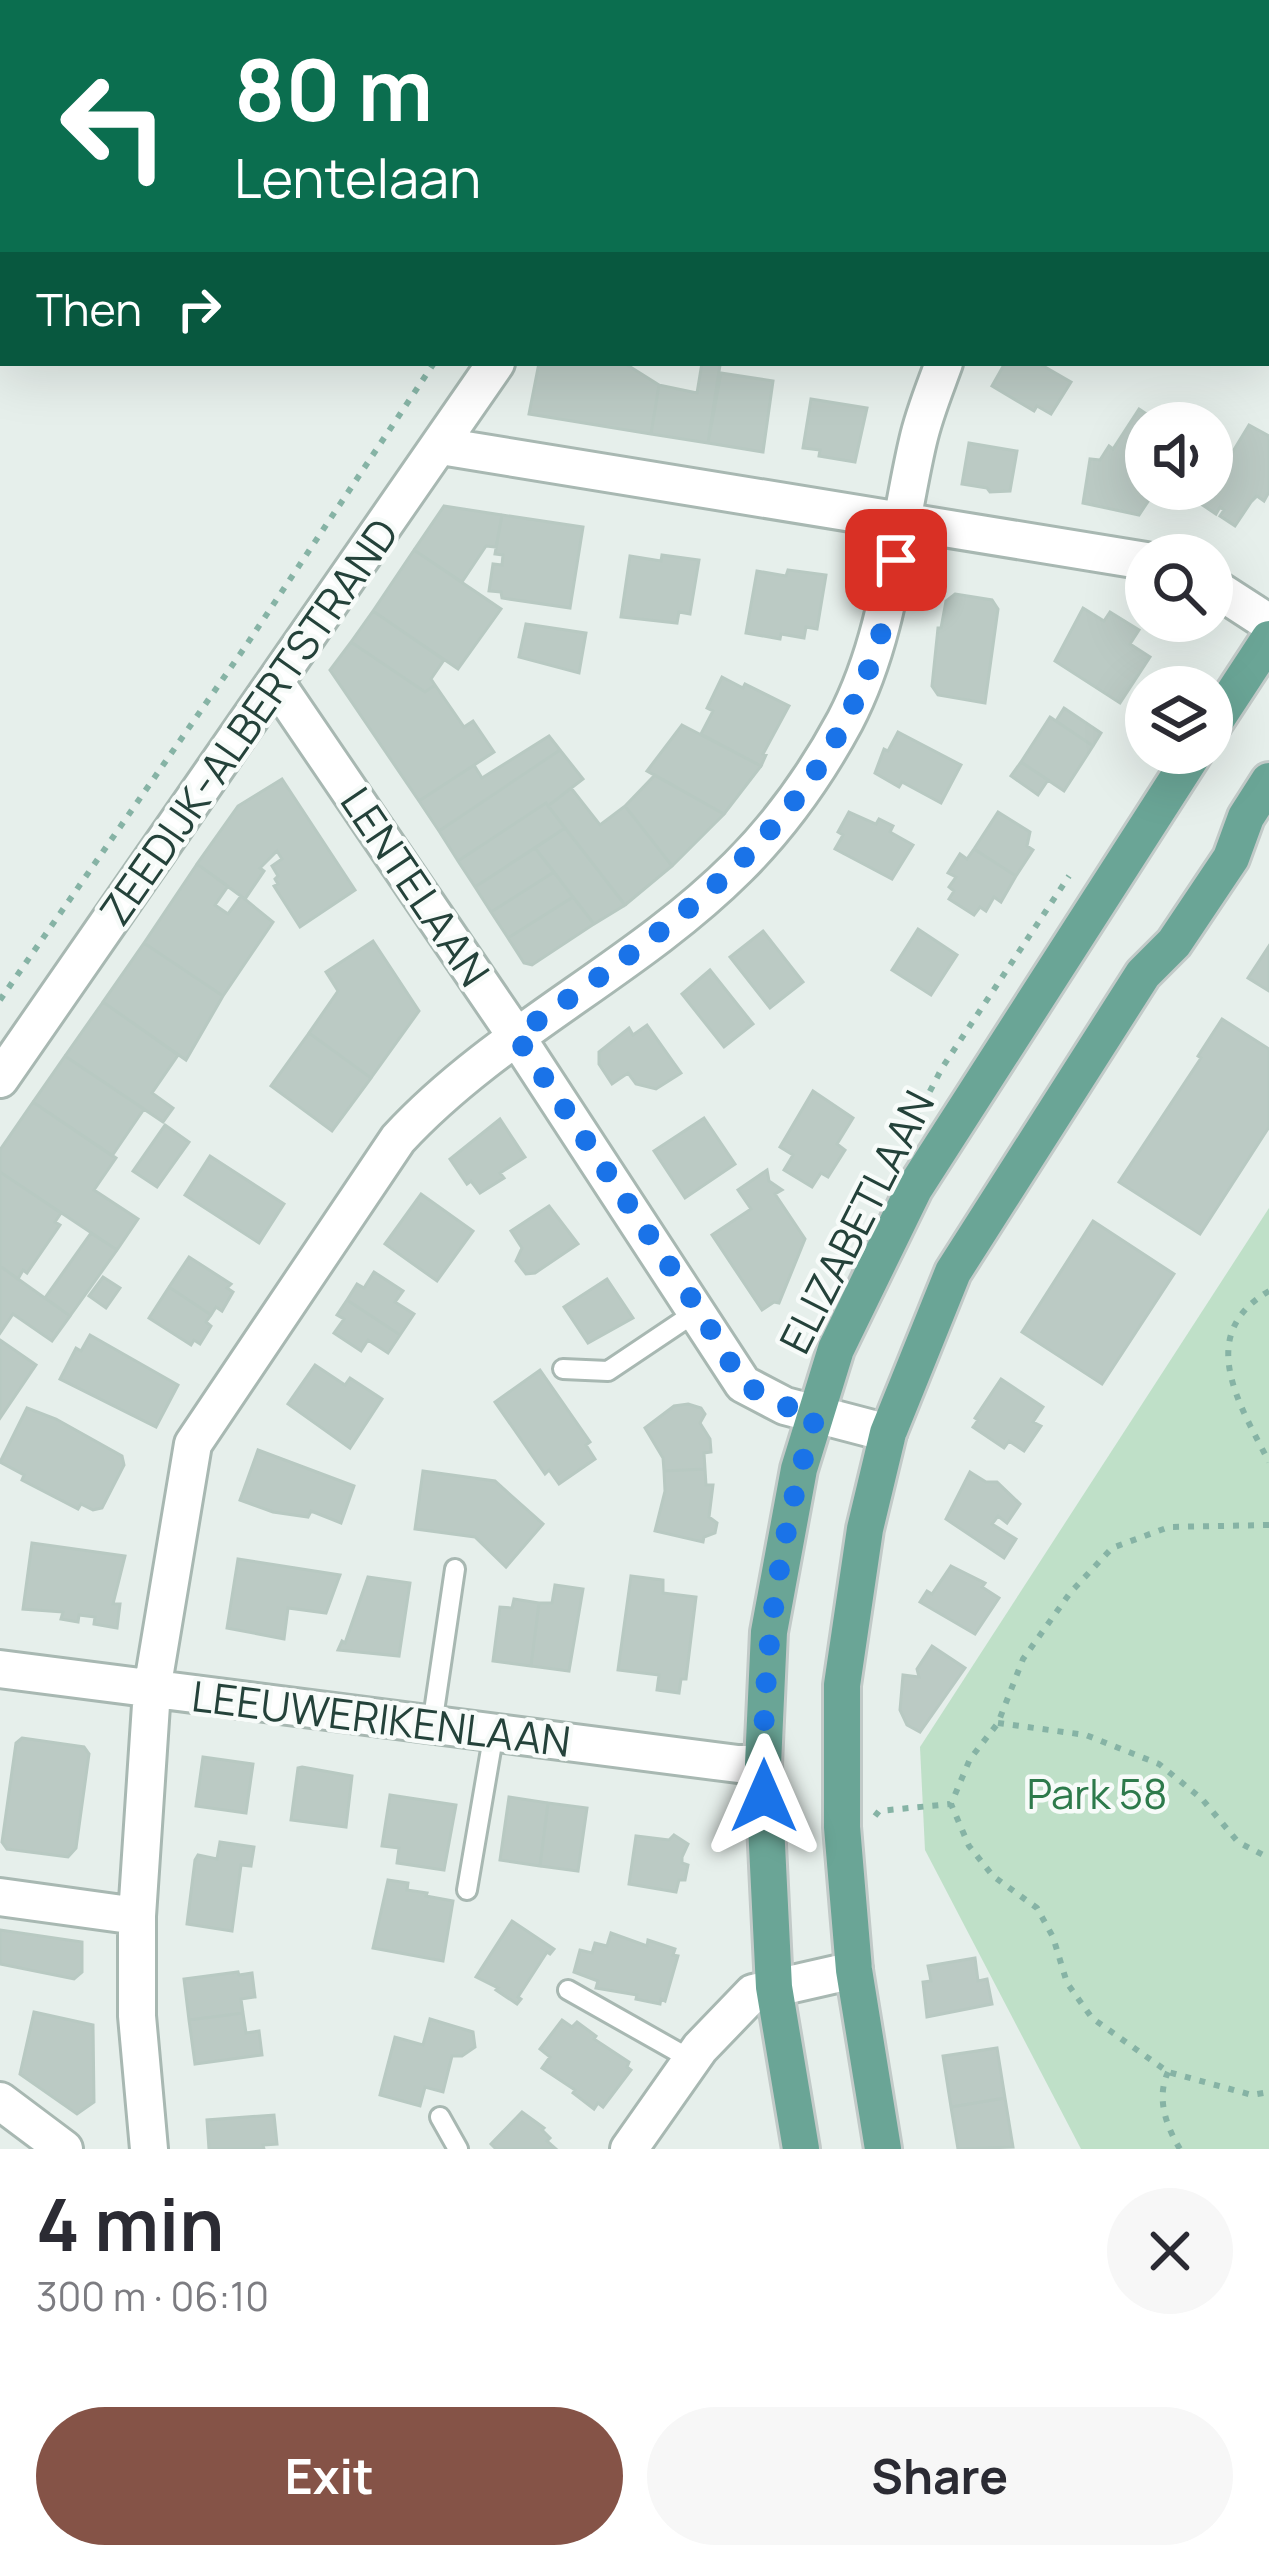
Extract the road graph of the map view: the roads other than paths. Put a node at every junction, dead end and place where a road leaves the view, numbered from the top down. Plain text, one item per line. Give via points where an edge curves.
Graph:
1 (494, 366) edge
2 (943, 366) edge
3 (440, 446) junction
4 (904, 520) junction
5 (1125, 557) edge
6 (1269, 638) edge
7 (276, 683) junction
8 (1233, 694) edge
9 (1181, 774) edge
10 (1269, 781) edge
11 (516, 1036) junction
12 (0, 1079) edge
13 (699, 1310) junction
14 (563, 1369) dead end
15 (816, 1415) junction
16 (888, 1433) junction
17 (455, 1569) dead end
18 (0, 1669) edge
19 (152, 1690) junction
20 (432, 1724) junction
21 (494, 1732) junction
22 (763, 1764) junction
23 (466, 1890) dead end
24 (0, 1897) edge
25 (137, 1916) junction
26 (854, 1970) junction
27 (774, 1987) junction
28 (568, 1990) dead end
29 (692, 2060) junction
30 (2, 2106) edge
31 (440, 2117) dead end
32 (64, 2149) edge
33 (149, 2149) edge
34 (458, 2149) edge
35 (629, 2149) edge
36 (801, 2149) edge
37 (883, 2149) edge

1 - 3 street, ZEEDIJK-ALBERTSTRAND
2 - 4 street via 918,438
3 - 4 street
3 - 7 street, ZEEDIJK-ALBERTSTRAND
4 - 5 street
4 - 11 street via 879,639 845,720 784,817 662,932
6 - 8 main road
7 - 11 street, LENTELAAN
7 - 12 street, ZEEDIJK-ALBERTSTRAND
9 - 15 main road, ELIZABETLAAN via 914,1189 836,1348
10 - 16 main road via 1231,858 1143,974 953,1272
11 - 13 street, LENTELAAN
11 - 19 street via 439,1095 398,1139 193,1444
13 - 14 lane via 608,1370
13 - 15 street, LENTELAAN via 743,1384
15 - 16 street, LENTELAAN
15 - 22 main road, ELIZABETLAAN via 770,1632
16 - 26 main road via 842,1685
17 - 20 lane
18 - 19 street, LEEUWERIKENLAAN
19 - 20 street, LEEUWERIKENLAAN
19 - 25 street
20 - 21 street, LEEUWERIKENLAAN
21 - 22 street, LEEUWERIKENLAAN
21 - 23 lane
22 - 27 main road, ELIZABETLAAN
24 - 25 street
25 - 33 street via 136,2016
26 - 27 street
26 - 37 main road
27 - 29 street via 753,1993
27 - 36 main road, ELIZABETLAAN
28 - 29 lane
29 - 35 street
30 - 32 street
31 - 34 lane

